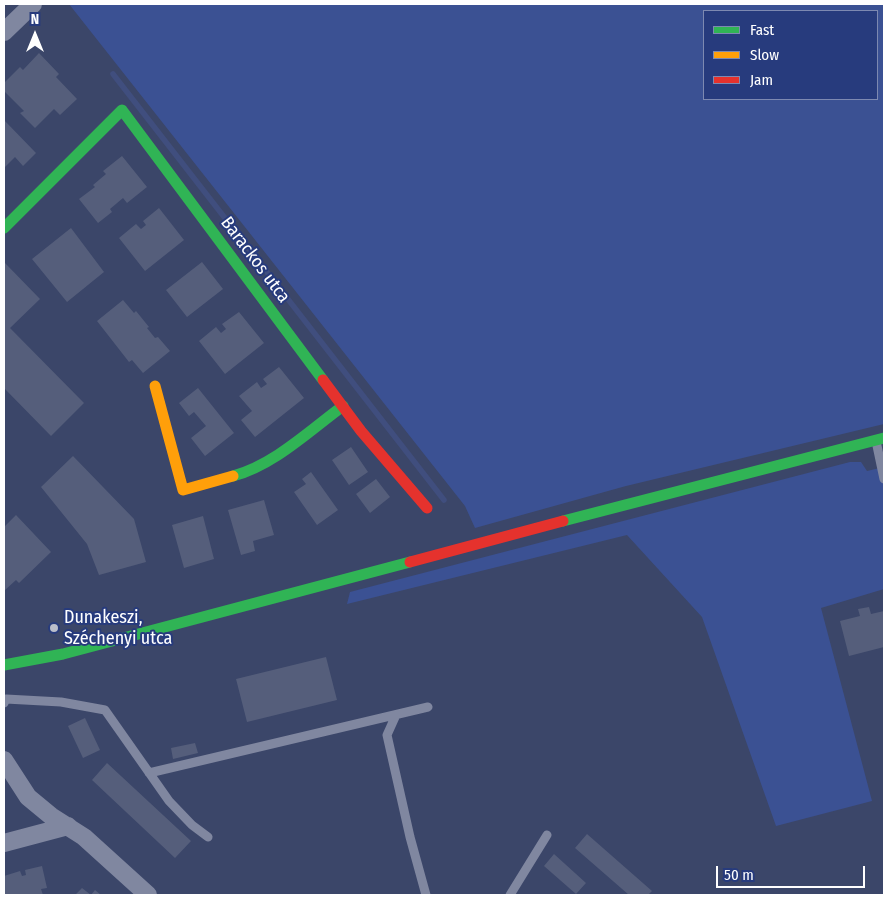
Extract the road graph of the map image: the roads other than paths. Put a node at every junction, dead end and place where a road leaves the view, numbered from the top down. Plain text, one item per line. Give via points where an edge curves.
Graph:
1 (33, 4) edge
2 (4, 32) edge
3 (4, 228) edge
4 (155, 386) dead end
5 (343, 406) junction
6 (880, 439) edge
7 (884, 479) edge
8 (427, 508) dead end
9 (4, 665) edge
10 (4, 703) edge
11 (428, 707) dead end
12 (396, 714) junction
13 (4, 760) edge
14 (149, 772) junction
15 (68, 826) junction
16 (546, 835) dead end
17 (208, 837) dead end
18 (4, 843) edge
19 (148, 895) edge
20 (426, 895) edge
21 (510, 895) edge

1 - 2 street
3 - 5 street, Barackos utca via 122,110
4 - 5 street via 183,490 246,473 275,457
5 - 8 street, Barackos utca
6 - 7 lane
6 - 9 street via 63,654
10 - 14 lane via 6,699 52,701 105,710
11 - 12 lane
12 - 14 lane
12 - 20 lane via 387,735
13 - 15 street via 28,797
14 - 17 lane via 169,801
15 - 18 street
15 - 19 street
16 - 21 lane

